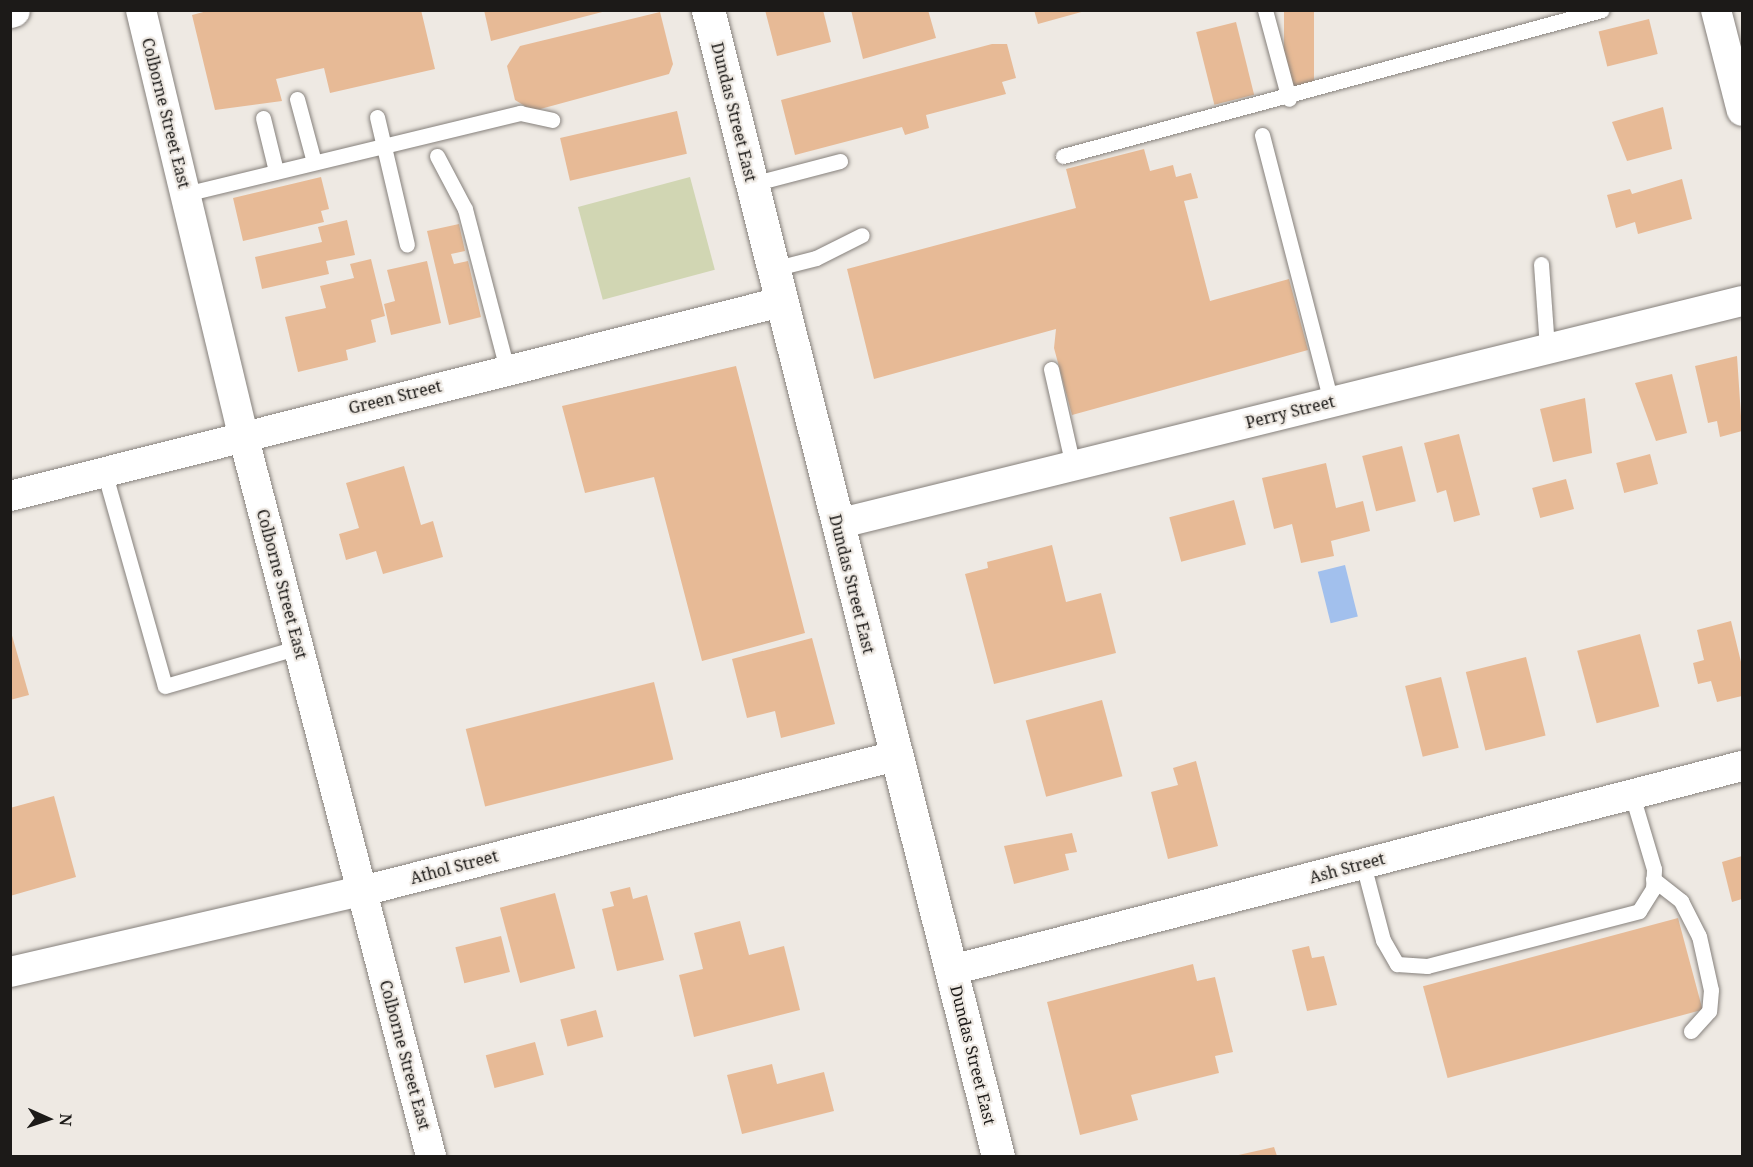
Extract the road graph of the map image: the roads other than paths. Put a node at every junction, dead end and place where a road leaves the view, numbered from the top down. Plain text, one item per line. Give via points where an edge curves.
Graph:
1 (141, 10) edge
2 (708, 10) edge
3 (719, 10) edge
4 (1266, 10) edge
5 (1602, 10) edge
6 (1716, 10) edge
7 (718, 48) junction
8 (297, 99) dead end
9 (1289, 99) junction
10 (1743, 111) edge
11 (377, 117) dead end
12 (263, 118) dead end
13 (552, 120) dead end
14 (1262, 135) dead end
15 (384, 146) junction
16 (437, 156) dead end
17 (1063, 156) dead end
18 (840, 160) dead end
19 (314, 162) junction
20 (276, 171) junction
21 (752, 184) junction
22 (185, 194) junction
23 (862, 235) dead end
24 (407, 245) dead end
25 (1541, 264) dead end
26 (773, 269) junction
27 (1743, 300) edge
28 (781, 302) junction
29 (1547, 347) junction
30 (507, 369) junction
31 (1051, 369) dead end
32 (1331, 402) junction
33 (243, 435) junction
34 (1073, 465) junction
35 (104, 471) junction
36 (10, 496) edge
37 (837, 524) junction
38 (299, 647) junction
39 (896, 756) junction
40 (1743, 766) edge
41 (1632, 795) junction
42 (1363, 864) junction
43 (1653, 879) junction
44 (362, 891) junction
45 (952, 970) junction
46 (10, 972) edge
47 (1691, 1031) dead end
48 (431, 1156) edge
49 (998, 1156) edge

1 - 22 street, Colborne Street East
2 - 7 main road, Dundas Street East
3 - 7 main road
4 - 9 lane
5 - 9 lane
6 - 10 street
7 - 21 main road, Dundas Street East
8 - 19 lane
9 - 17 lane
11 - 15 lane
12 - 20 lane
13 - 15 lane via 520,113
14 - 32 lane
15 - 19 lane
15 - 24 lane
16 - 30 lane via 465,209
18 - 21 lane
19 - 20 lane
20 - 22 lane
21 - 26 main road, Dundas Street East
22 - 33 street, Colborne Street East
23 - 26 lane via 816,258
25 - 29 lane
26 - 28 main road, Dundas Street East
27 - 29 street, Perry Street
28 - 30 street, Green Street
28 - 37 main road, Dundas Street East
29 - 32 street, Perry Street
30 - 33 street, Green Street
31 - 34 lane
32 - 34 street, Perry Street
33 - 35 street, Green Street
33 - 38 street, Colborne Street East
34 - 37 street, Perry Street
35 - 36 street, Green Street
35 - 38 lane via 165,686
37 - 39 main road, Dundas Street East
38 - 44 street, Colborne Street East
39 - 44 street, Athol Street
39 - 45 main road, Dundas Street East
40 - 41 street, Ash Street
41 - 42 street, Ash Street
41 - 43 lane
42 - 43 lane via 1383,940 1397,964 1427,966 1639,911
42 - 45 street, Ash Street
43 - 47 lane via 1681,902 1699,936 1711,990 1709,1011
44 - 46 street, Athol Street
44 - 48 street, Colborne Street East
45 - 49 main road, Dundas Street East

